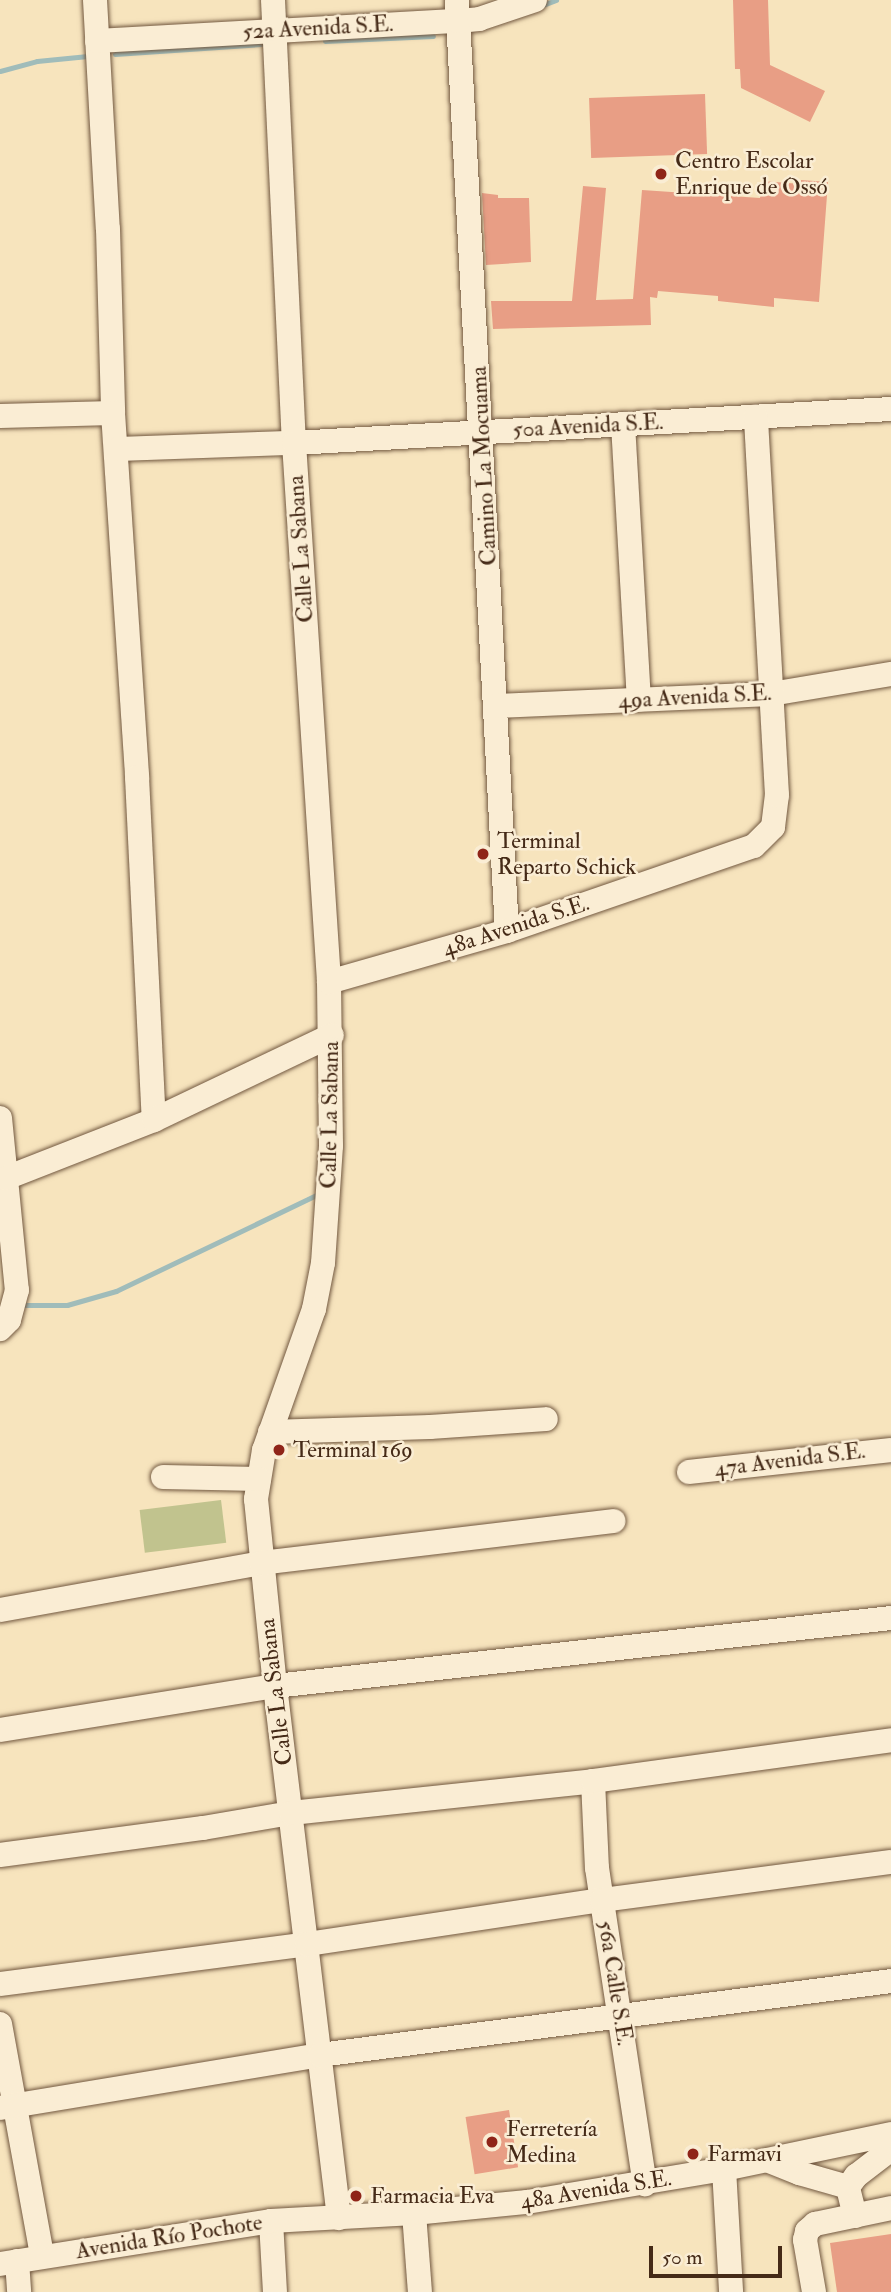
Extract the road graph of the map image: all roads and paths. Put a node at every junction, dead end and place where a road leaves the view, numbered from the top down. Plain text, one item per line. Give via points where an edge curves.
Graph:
1 (95, 0) edge
2 (273, 0) edge
3 (535, 0) edge
4 (457, 10) edge
5 (274, 30) junction
6 (97, 41) junction
7 (891, 409) edge
8 (113, 413) junction
9 (0, 416) edge
10 (756, 417) junction
11 (623, 424) junction
12 (483, 432) junction
13 (294, 443) junction
14 (118, 449) junction
15 (891, 674) edge
16 (771, 694) junction
17 (639, 700) junction
18 (497, 706) junction
19 (507, 931) junction
20 (330, 982) junction
21 (332, 1035) junction
22 (0, 1118) edge
23 (154, 1120) junction
24 (6, 1178) junction
25 (0, 1329) edge
26 (546, 1419) dead end
27 (270, 1432) junction
28 (891, 1450) edge
29 (689, 1472) dead end
30 (163, 1477) dead end
31 (260, 1479) junction
32 (614, 1521) dead end
33 (261, 1563) junction
34 (0, 1610) edge
35 (891, 1618) edge
36 (275, 1686) junction
37 (0, 1730) edge
38 (891, 1740) edge
39 (593, 1781) junction
40 (291, 1813) junction
41 (0, 1854) edge
42 (891, 1862) edge
43 (601, 1900) junction
44 (307, 1944) junction
45 (891, 1982) edge
46 (0, 1984) edge
47 (621, 2015) junction
48 (0, 2024) edge
49 (320, 2056) junction
50 (8, 2107) edge
51 (891, 2134) edge
52 (891, 2149) edge
53 (766, 2160) junction
54 (724, 2169) junction
55 (645, 2184) junction
56 (849, 2187) junction
57 (891, 2208) edge
58 (414, 2213) junction
59 (855, 2216) junction
60 (339, 2218) junction
61 (271, 2221) junction
62 (41, 2256) junction
63 (8, 2262) edge
64 (19, 2292) edge
65 (275, 2292) edge
66 (420, 2292) edge
67 (731, 2292) edge
68 (814, 2292) edge

1 - 6 street
2 - 5 street, Calle La Sabana
3 - 4 street, 52a Avenida S.E. via 480,19
4 - 5 street, 52a Avenida S.E.
4 - 12 street, Camino La Mocuama
5 - 6 street, 52a Avenida S.E.
5 - 13 street, Calle La Sabana
6 - 8 street
7 - 10 street, 50a Avenida S.E.
8 - 9 street
8 - 14 street
10 - 11 street, 50a Avenida S.E.
10 - 16 street
11 - 12 street, 50a Avenida S.E.
11 - 17 street
12 - 13 street, 50a Avenida S.E.
12 - 18 street, Camino La Mocuama
13 - 14 street, 50a Avenida S.E.
13 - 20 street, Calle La Sabana
14 - 23 street
15 - 16 street, 49a Avenida S.E.
16 - 17 street, 49a Avenida S.E.
16 - 19 street, 48a Avenida S.E. via 777,795 773,827 754,846
17 - 18 street, 49a Avenida S.E.
18 - 19 street, Camino La Mocuama
19 - 20 street, 48a Avenida S.E.
20 - 21 street, Calle La Sabana
21 - 23 street
21 - 27 street, Calle La Sabana via 323,1263 314,1309
22 - 24 street
23 - 24 street
24 - 25 street via 17,1290 9,1320
26 - 27 street
27 - 31 street, Calle La Sabana
28 - 29 street, 47a Avenida S.E.
30 - 31 street
31 - 33 street, Calle La Sabana via 256,1499
32 - 33 street
33 - 34 street
33 - 36 street, Calle La Sabana
35 - 36 street
36 - 37 street
36 - 40 street, Calle La Sabana
38 - 39 street
39 - 40 street
39 - 43 street, 56a Calle S.E.
40 - 41 street
40 - 44 street, Calle La Sabana
42 - 43 street
43 - 44 street
43 - 47 street, 56a Calle S.E.
44 - 46 street
44 - 49 street, Calle La Sabana
45 - 47 street
47 - 49 street
47 - 55 street, 56a Calle S.E.
48 - 50 street
49 - 50 street
49 - 60 street, Calle La Sabana
50 - 62 street
51 - 53 street, 48a Avenida S.E.
52 - 56 street
53 - 54 street, 48a Avenida S.E.
53 - 56 street
54 - 55 street, 48a Avenida S.E.
54 - 67 street
55 - 58 street, 48a Avenida S.E.
56 - 59 street
57 - 59 street
58 - 60 street, 48a Avenida S.E.
58 - 66 street
59 - 68 street via 815,2224 807,2231
60 - 61 street, Avenida Río Pochote
61 - 62 street, Avenida Río Pochote
61 - 65 street
62 - 63 street, Avenida Río Pochote
63 - 64 street

